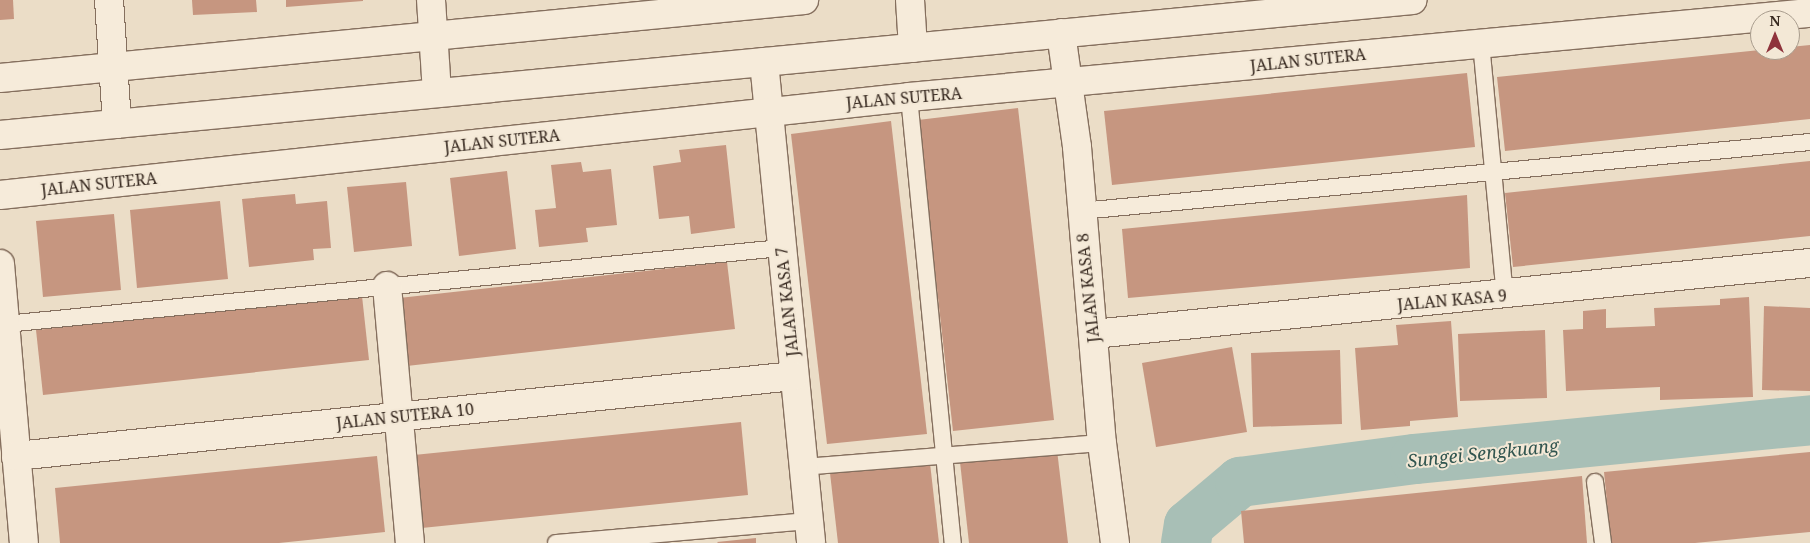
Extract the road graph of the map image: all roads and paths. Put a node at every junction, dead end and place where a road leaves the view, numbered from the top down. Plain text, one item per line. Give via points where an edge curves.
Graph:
1 (109, 0) edge
2 (431, 0) edge
3 (804, 0) edge
4 (910, 0) edge
5 (1413, 0) edge
6 (1810, 14) edge
7 (1061, 33) junction
8 (433, 37) junction
9 (1481, 43) junction
10 (913, 48) junction
11 (764, 62) junction
12 (114, 68) junction
13 (0, 78) edge
14 (1069, 84) junction
15 (438, 93) junction
16 (909, 97) junction
17 (768, 112) junction
18 (118, 124) junction
19 (0, 135) edge
20 (1810, 142) edge
21 (1494, 172) junction
22 (0, 195) edge
23 (1081, 211) junction
24 (782, 248) junction
25 (1810, 263) edge
26 (0, 264) edge
27 (387, 286) junction
28 (1505, 295) junction
29 (5, 324) junction
30 (1093, 334) junction
31 (794, 376) junction
32 (400, 416) junction
33 (1102, 443) junction
34 (16, 456) junction
35 (945, 456) junction
36 (803, 467) junction
37 (1595, 482) dead end
38 (810, 532) edge
39 (24, 543) edge
40 (410, 543) edge
41 (556, 543) edge
42 (954, 543) edge
43 (1115, 543) edge
44 (1603, 543) edge

1 - 12 street
2 - 8 street
3 - 8 street
4 - 10 street
5 - 7 street
6 - 9 street, JALAN SUTERA
7 - 10 street
7 - 14 street, JALAN KASA 8
8 - 12 street
8 - 15 street
9 - 14 street, JALAN SUTERA
9 - 21 lane
10 - 11 street
11 - 15 street
11 - 17 street, JALAN KASA 7
12 - 13 street
12 - 18 street
14 - 16 street, JALAN SUTERA
14 - 23 street, JALAN KASA 8
15 - 18 street
16 - 17 street, JALAN SUTERA
16 - 35 lane
17 - 22 street, JALAN SUTERA
17 - 24 street, JALAN KASA 7
18 - 19 street
20 - 21 lane
21 - 23 lane
21 - 28 lane
23 - 30 street, JALAN KASA 8
24 - 27 lane
24 - 31 street, JALAN KASA 7
25 - 28 street, JALAN KASA 9
26 - 29 street
27 - 29 lane
27 - 32 street
28 - 30 street, JALAN KASA 9
29 - 34 street
30 - 33 street, JALAN KASA 8
31 - 32 street, JALAN SUTERA 10
31 - 36 street, JALAN KASA 7
32 - 34 street, JALAN SUTERA 10
32 - 40 street
33 - 35 lane
33 - 43 street, JALAN KASA 8
34 - 39 street
35 - 36 lane
35 - 42 lane
36 - 38 street, JALAN KASA 7
37 - 44 lane
38 - 41 lane

